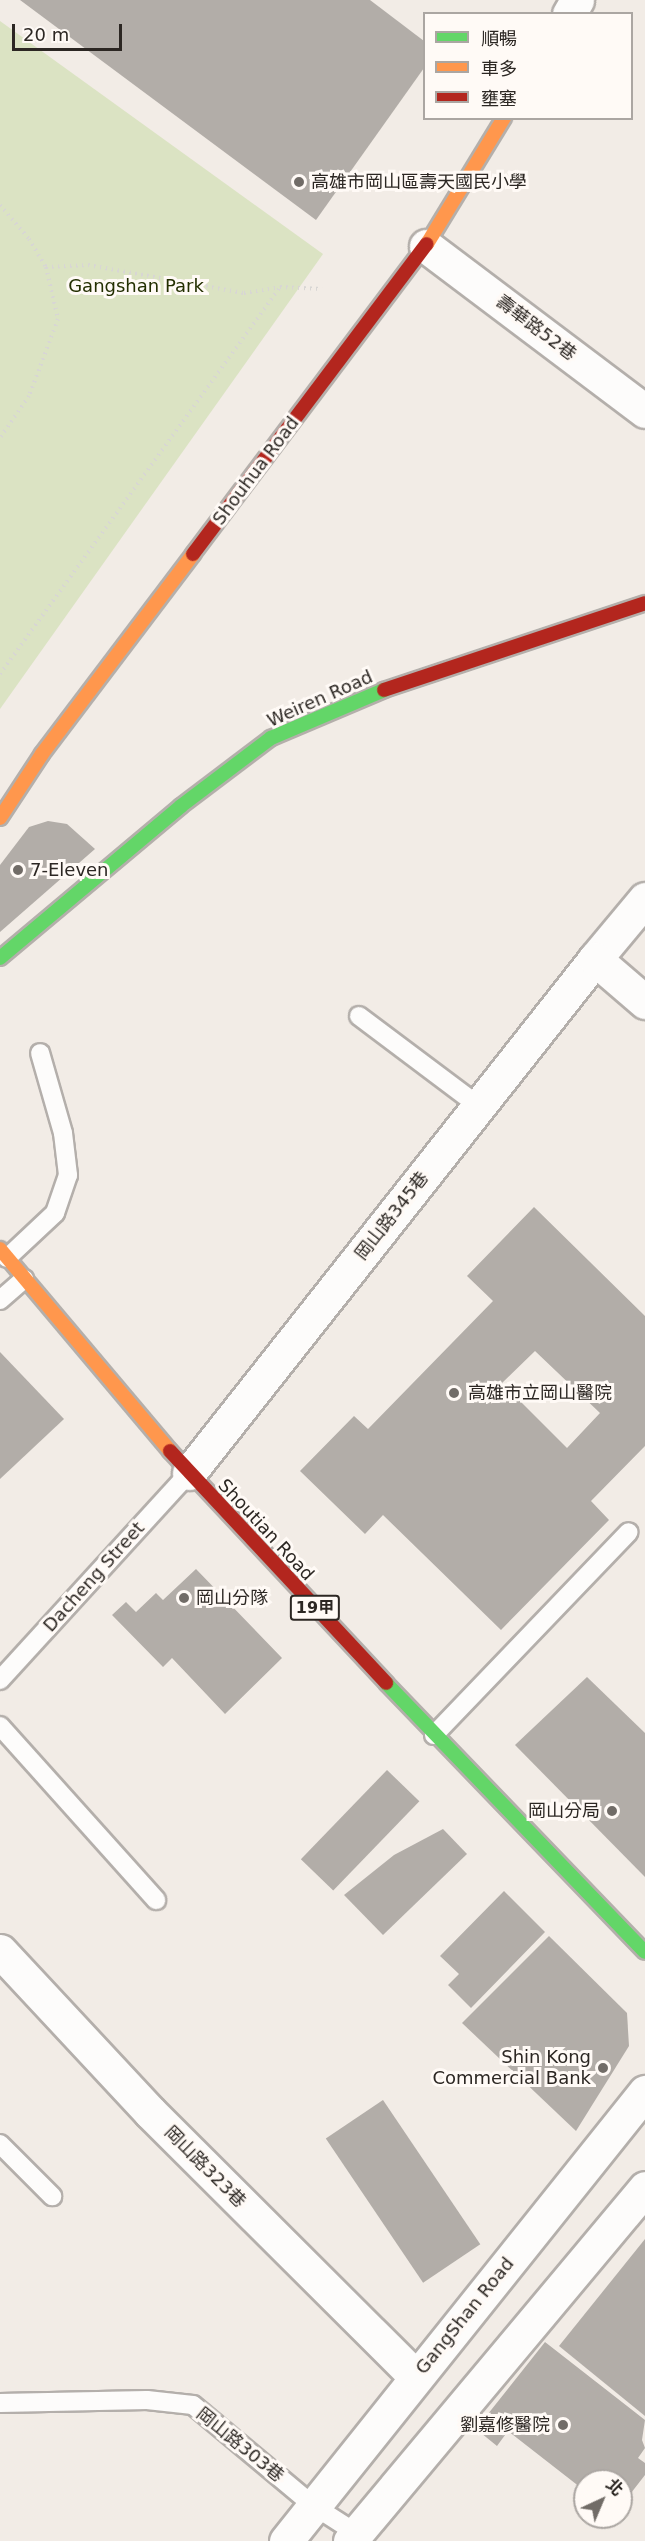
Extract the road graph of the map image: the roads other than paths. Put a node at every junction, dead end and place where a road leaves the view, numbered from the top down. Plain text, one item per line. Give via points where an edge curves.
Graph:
1 (503, 120) edge
2 (426, 246) junction
3 (645, 411) edge
4 (645, 603) edge
5 (0, 818) edge
6 (645, 899) edge
7 (0, 958) edge
8 (595, 959) junction
9 (645, 1002) edge
10 (359, 1016) dead end
11 (40, 1053) dead end
12 (479, 1106) junction
13 (3, 1254) edge
14 (24, 1279) junction
15 (0, 1300) edge
16 (189, 1473) junction
17 (629, 1532) dead end
18 (0, 1680) edge
19 (0, 1726) edge
20 (434, 1736) junction
21 (156, 1900) dead end
22 (0, 1951) edge
23 (645, 1952) edge
24 (645, 2092) edge
25 (0, 2144) edge
26 (645, 2188) edge
27 (52, 2196) dead end
28 (416, 2377) junction
29 (0, 2403) edge
30 (314, 2506) junction
31 (353, 2537) edge
32 (286, 2541) edge

1 - 2 street, Shouhua Road
2 - 3 street, 壽華路52巷
2 - 5 street, Shouhua Road via 42,754
4 - 7 street, Weiren Road via 365,696 271,738 181,806
6 - 8 street, 岡山路345巷
8 - 9 street
8 - 12 street, 岡山路345巷
10 - 12 lane
11 - 13 lane via 63,1132 68,1175 55,1213
12 - 16 street, 岡山路345巷
13 - 14 street, Shoutian Road / 19甲
14 - 15 lane
14 - 16 street, Shoutian Road / 19甲
16 - 18 lane, Dacheng Street
16 - 20 street, Shoutian Road / 19甲
17 - 20 lane
19 - 21 lane
20 - 23 street, Shoutian Road / 19甲
22 - 28 street, 岡山路323巷 via 150,2112
24 - 28 street, GangShan Road
25 - 27 lane
26 - 31 street
28 - 30 street, GangShan Road
29 - 30 lane, 岡山路303巷 via 147,2400 193,2405
30 - 31 lane, 岡山路303巷
30 - 32 street, GangShan Road

